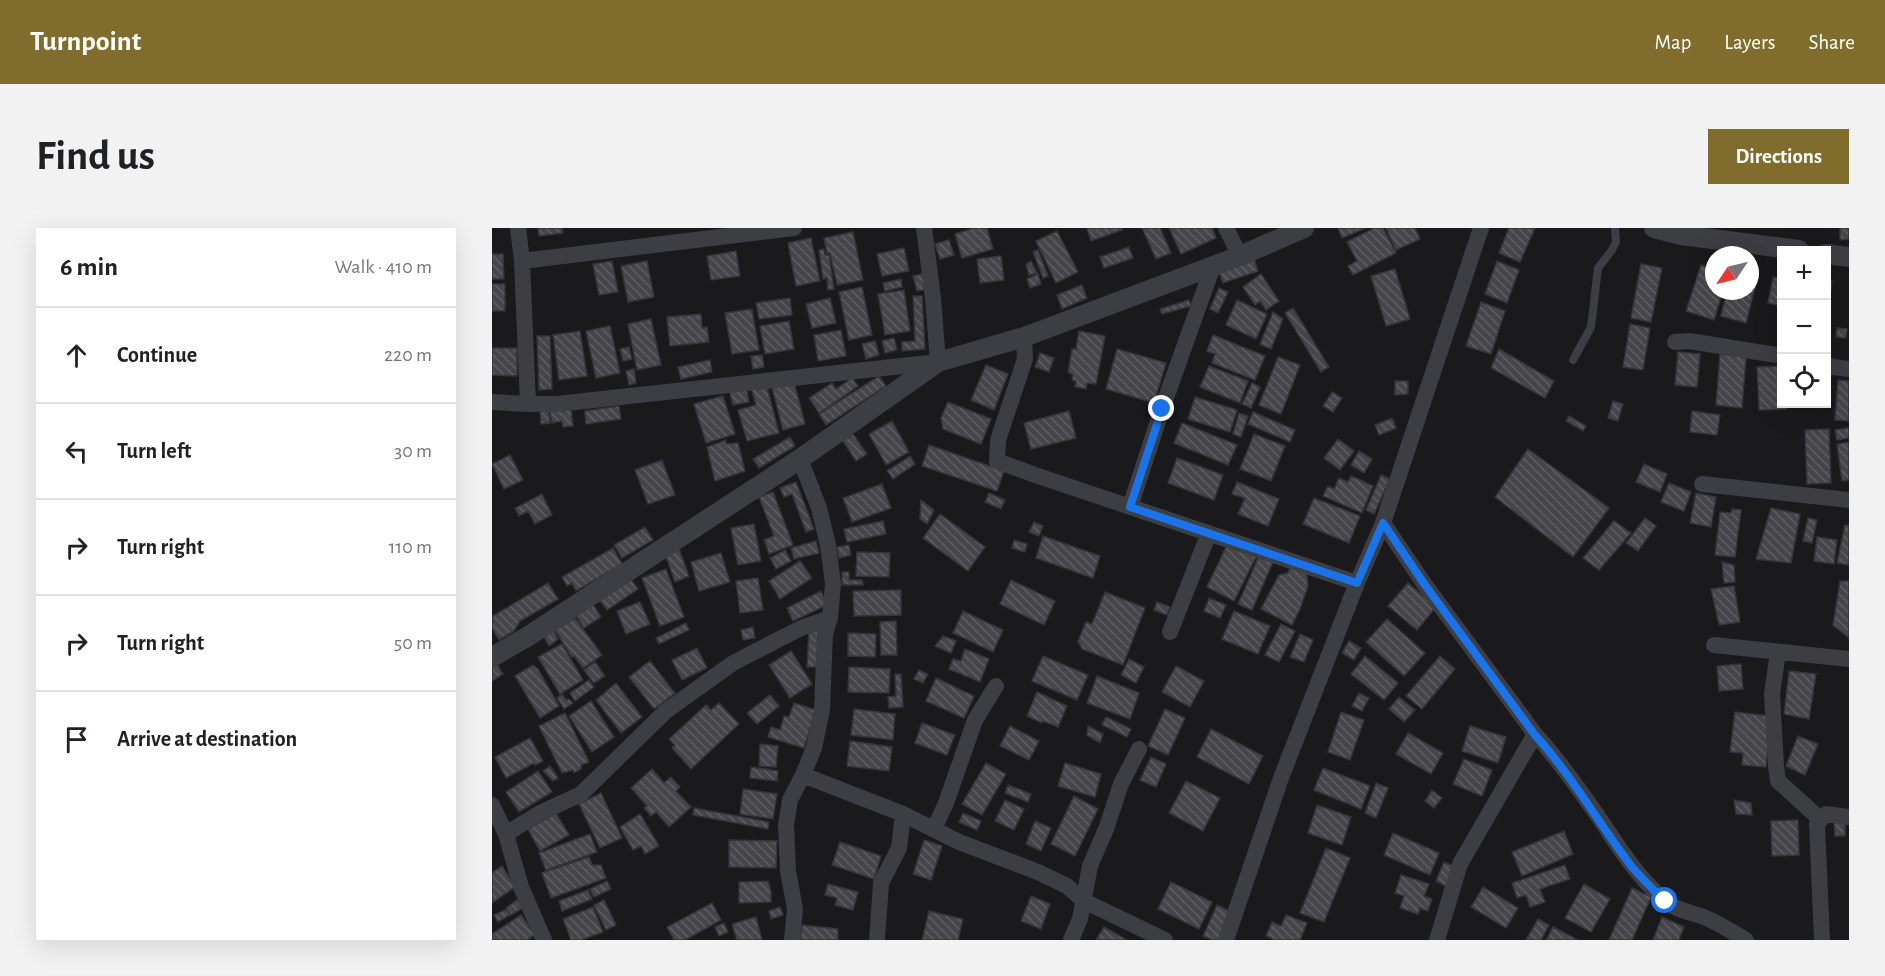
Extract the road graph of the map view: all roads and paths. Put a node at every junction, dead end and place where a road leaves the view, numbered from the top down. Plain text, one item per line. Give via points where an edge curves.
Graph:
1 (518, 228) edge
2 (794, 228) edge
3 (924, 228) edge
4 (1226, 228) edge
5 (1304, 228) edge
6 (1481, 228) edge
7 (1615, 228) edge
8 (1654, 228) edge
9 (1686, 232) edge
10 (1777, 246) edge
11 (1831, 255) edge
12 (1240, 256) junction
13 (1849, 257) edge
14 (522, 261) junction
15 (1213, 266) junction
16 (1024, 337) junction
17 (1675, 342) dead end
18 (1777, 355) edge
19 (1573, 360) dead end
20 (938, 362) junction
21 (1831, 366) edge
22 (1849, 369) edge
23 (492, 402) edge
24 (528, 404) junction
25 (800, 459) junction
26 (1702, 484) dead end
27 (1849, 500) edge
28 (1130, 507) junction
29 (1383, 523) junction
30 (1209, 533) junction
31 (1357, 583) junction
32 (830, 618) junction
33 (1170, 632) dead end
34 (1714, 645) dead end
35 (1778, 652) junction
36 (492, 657) edge
37 (1849, 659) edge
38 (996, 686) dead end
39 (1535, 735) junction
40 (1139, 749) dead end
41 (803, 775) junction
42 (492, 805) edge
43 (903, 814) junction
44 (1849, 817) edge
45 (1820, 819) junction
46 (934, 829) junction
47 (506, 834) junction
48 (1084, 901) junction
49 (1442, 939) edge
50 (544, 940) edge
51 (792, 940) edge
52 (878, 940) edge
53 (1071, 940) edge
54 (1166, 940) edge
55 (1226, 940) edge
56 (1746, 940) edge
57 (1822, 940) edge

1 - 14 street
2 - 14 street
3 - 20 street
4 - 12 street
5 - 12 street
6 - 29 street
7 - 19 lane via 1616,242 1598,268 1591,327
8 - 9 street
9 - 10 street
11 - 13 street
12 - 15 street
14 - 24 street
15 - 16 street
15 - 28 street
16 - 20 street
16 - 28 street via 1024,359 998,440 997,460
17 - 18 street
20 - 24 street
20 - 25 street
21 - 22 street
23 - 24 street
25 - 32 street via 828,545 833,584
25 - 36 street
26 - 27 street
28 - 30 street
29 - 31 street
29 - 39 street
30 - 31 street
30 - 33 street
31 - 55 street via 1281,778
32 - 41 street via 825,634 822,710
32 - 47 street via 801,628 733,663 666,711 581,794
34 - 35 street
35 - 37 street
35 - 45 street via 1772,694 1778,781
38 - 46 street via 975,720
39 - 49 street via 1460,864
39 - 56 street via 1586,799 1633,868 1665,901
40 - 48 street via 1121,784 1090,866
41 - 43 street
41 - 51 street via 790,800 786,825 795,909
42 - 47 street
43 - 46 street
43 - 52 street via 899,848 881,883
44 - 45 street via 1826,814
45 - 57 street via 1817,824
46 - 48 street via 1067,885
47 - 50 street via 521,888
48 - 53 street
48 - 54 street

